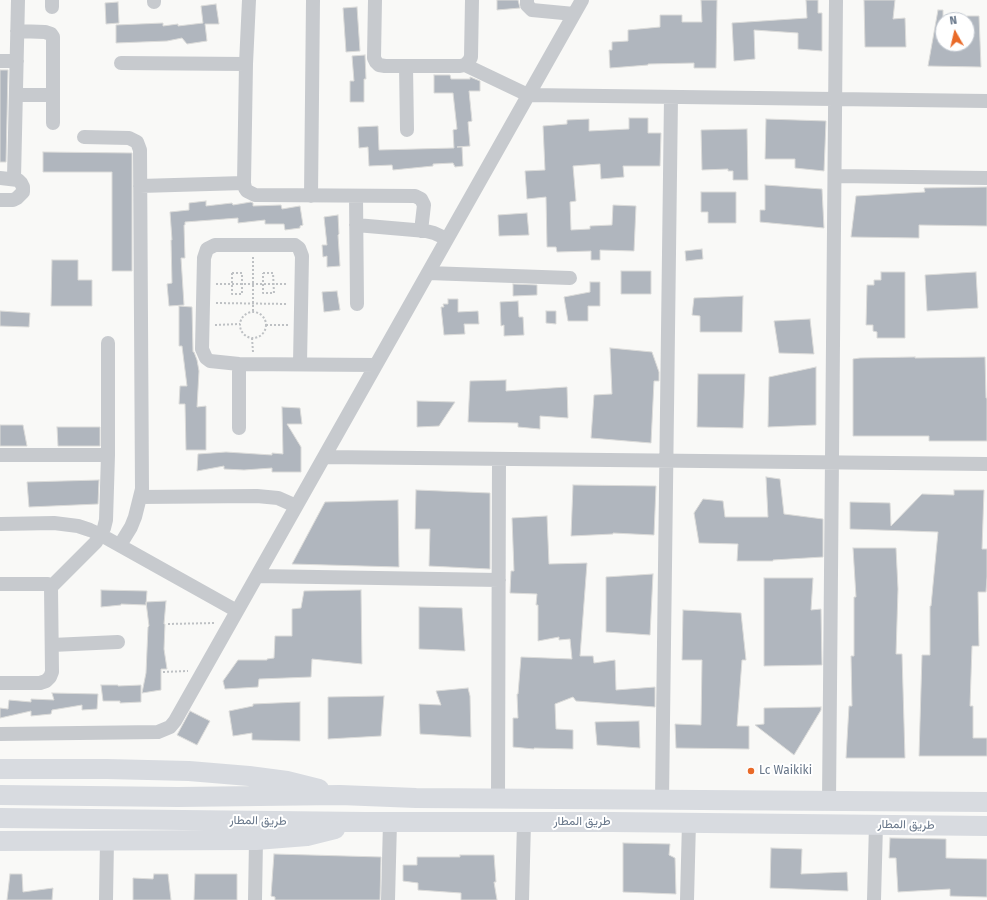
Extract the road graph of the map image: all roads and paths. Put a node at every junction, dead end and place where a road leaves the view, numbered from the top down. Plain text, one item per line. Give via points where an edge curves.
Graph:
1 (18, 0) edge
2 (250, 0) edge
3 (313, 0) edge
4 (374, 0) edge
5 (472, 0) edge
6 (527, 0) edge
7 (582, 0) edge
8 (836, 0) edge
9 (574, 14) junction
10 (17, 31) junction
11 (0, 61) edge
12 (17, 62) junction
13 (120, 63) dead end
14 (246, 64) junction
15 (465, 65) junction
16 (406, 66) junction
17 (16, 95) junction
18 (53, 95) junction
19 (528, 95) junction
20 (671, 97) junction
21 (836, 99) junction
22 (987, 101) edge
23 (53, 123) dead end
24 (407, 130) dead end
25 (84, 137) dead end
26 (836, 176) junction
27 (0, 178) edge
28 (14, 178) junction
29 (987, 178) edge
30 (244, 183) junction
31 (140, 186) junction
32 (311, 196) junction
33 (356, 196) junction
34 (0, 200) edge
35 (356, 225) junction
36 (421, 231) junction
37 (447, 239) junction
38 (253, 245) junction
39 (428, 273) junction
40 (570, 278) dead end
41 (203, 284) junction
42 (232, 284) junction
43 (242, 284) junction
44 (253, 284) junction
45 (263, 284) junction
46 (274, 284) junction
47 (302, 284) junction
48 (203, 303) junction
49 (253, 304) junction
50 (357, 304) dead end
51 (301, 305) junction
52 (253, 312) junction
53 (240, 324) junction
54 (203, 325) junction
55 (266, 325) junction
56 (301, 325) junction
57 (108, 343) dead end
58 (300, 363) junction
59 (239, 364) junction
60 (376, 365) junction
61 (239, 428) dead end
62 (0, 455) edge
63 (108, 455) junction
64 (324, 458) junction
65 (499, 459) junction
66 (666, 461) junction
67 (832, 462) junction
68 (987, 464) edge
69 (140, 497) junction
70 (296, 506) junction
71 (0, 524) edge
72 (101, 535) junction
73 (120, 545) junction
74 (257, 576) junction
75 (499, 580) junction
76 (0, 584) edge
77 (51, 587) junction
78 (234, 617) junction
79 (168, 624) dead end
80 (118, 642) dead end
81 (52, 645) junction
82 (204, 670) junction
83 (163, 672) dead end
84 (0, 683) edge
85 (0, 734) edge
86 (0, 769) edge
87 (0, 795) edge
88 (340, 795) junction
89 (498, 799) junction
90 (662, 800) junction
91 (829, 801) junction
92 (987, 802) edge
93 (0, 818) edge
94 (366, 822) junction
95 (390, 822) junction
96 (524, 822) junction
97 (688, 822) junction
98 (876, 824) junction
99 (987, 826) edge
100 (107, 840) junction
101 (256, 840) junction
102 (0, 841) edge
103 (106, 900) edge
104 (255, 900) edge
105 (388, 900) edge
106 (522, 900) edge
107 (687, 900) edge
108 (874, 900) edge

1 - 10 street
2 - 14 street
3 - 32 street
4 - 16 street via 374,58 379,65
5 - 15 street via 471,57
6 - 9 street via 527,5 532,10
7 - 9 street
8 - 21 street
9 - 19 street
10 - 12 street
10 - 18 street via 45,32 53,37
11 - 12 street
12 - 17 street
13 - 14 street
14 - 30 street
15 - 16 street
15 - 19 street
16 - 24 street
17 - 18 street
17 - 28 street
18 - 23 street
19 - 20 street
19 - 37 street
20 - 21 street
20 - 66 street
21 - 22 street
21 - 26 street
25 - 31 street via 129,138 137,142 140,150
26 - 29 street
26 - 67 street
27 - 28 street
28 - 34 street via 21,183 20,196 13,200
30 - 31 street
30 - 32 street via 250,194
31 - 69 street
32 - 33 street
33 - 35 street
33 - 36 street via 418,197 424,205
35 - 36 street
35 - 50 street
36 - 37 street
37 - 39 street
38 - 41 street via 215,245 206,249
38 - 44 path
38 - 47 street via 295,245 299,248 302,256
39 - 40 street
39 - 60 street
41 - 42 path
41 - 48 street
42 - 43 path
42 - 43 path via 232,274 242,274
42 - 43 path via 232,294 242,294
43 - 44 path
44 - 45 path
44 - 49 path
45 - 46 path
45 - 46 path via 264,293 274,293
45 - 46 path via 263,273 273,273
46 - 47 path
47 - 51 street
48 - 49 path
48 - 54 street
49 - 51 path
49 - 52 path
51 - 56 street
52 - 53 path via 244,315
52 - 55 path via 264,318
53 - 54 path
53 - 55 path via 244,335 252,338 261,335
54 - 59 street via 202,349 206,358 215,363
55 - 56 path
56 - 58 street
57 - 63 street
58 - 59 street
58 - 60 street
59 - 61 street
60 - 64 street
62 - 63 street
63 - 72 street via 106,520
64 - 65 street
64 - 70 street
65 - 66 street
65 - 75 street
66 - 67 street
66 - 90 street
67 - 68 street
67 - 91 street
69 - 70 street via 257,496 278,498
69 - 73 street via 131,527
70 - 74 street
71 - 72 street via 60,523 78,526
72 - 73 street
72 - 77 street
73 - 78 street
74 - 75 street
74 - 78 street
75 - 89 street
76 - 77 street via 48,584
77 - 81 street
78 - 79 path
78 - 82 street
80 - 81 street
81 - 84 street via 52,672 46,681
82 - 83 path
82 - 85 street via 175,721 170,727 158,732
86 - 88 highway via 107,769 234,774 287,781
87 - 88 highway, طريق المطار
88 - 89 highway, طريق المطار
89 - 90 highway, طريق المطار
90 - 91 highway, طريق المطار
91 - 92 highway, طريق المطار
93 - 94 highway, طريق المطار
94 - 95 highway, طريق المطار
94 - 101 highway via 307,836
95 - 96 highway, طريق المطار
95 - 105 street
96 - 97 highway, طريق المطار
96 - 106 street
97 - 98 highway, طريق المطار
97 - 107 street
98 - 99 highway, طريق المطار
98 - 108 street
100 - 101 highway
100 - 102 highway
100 - 103 street
101 - 104 street

